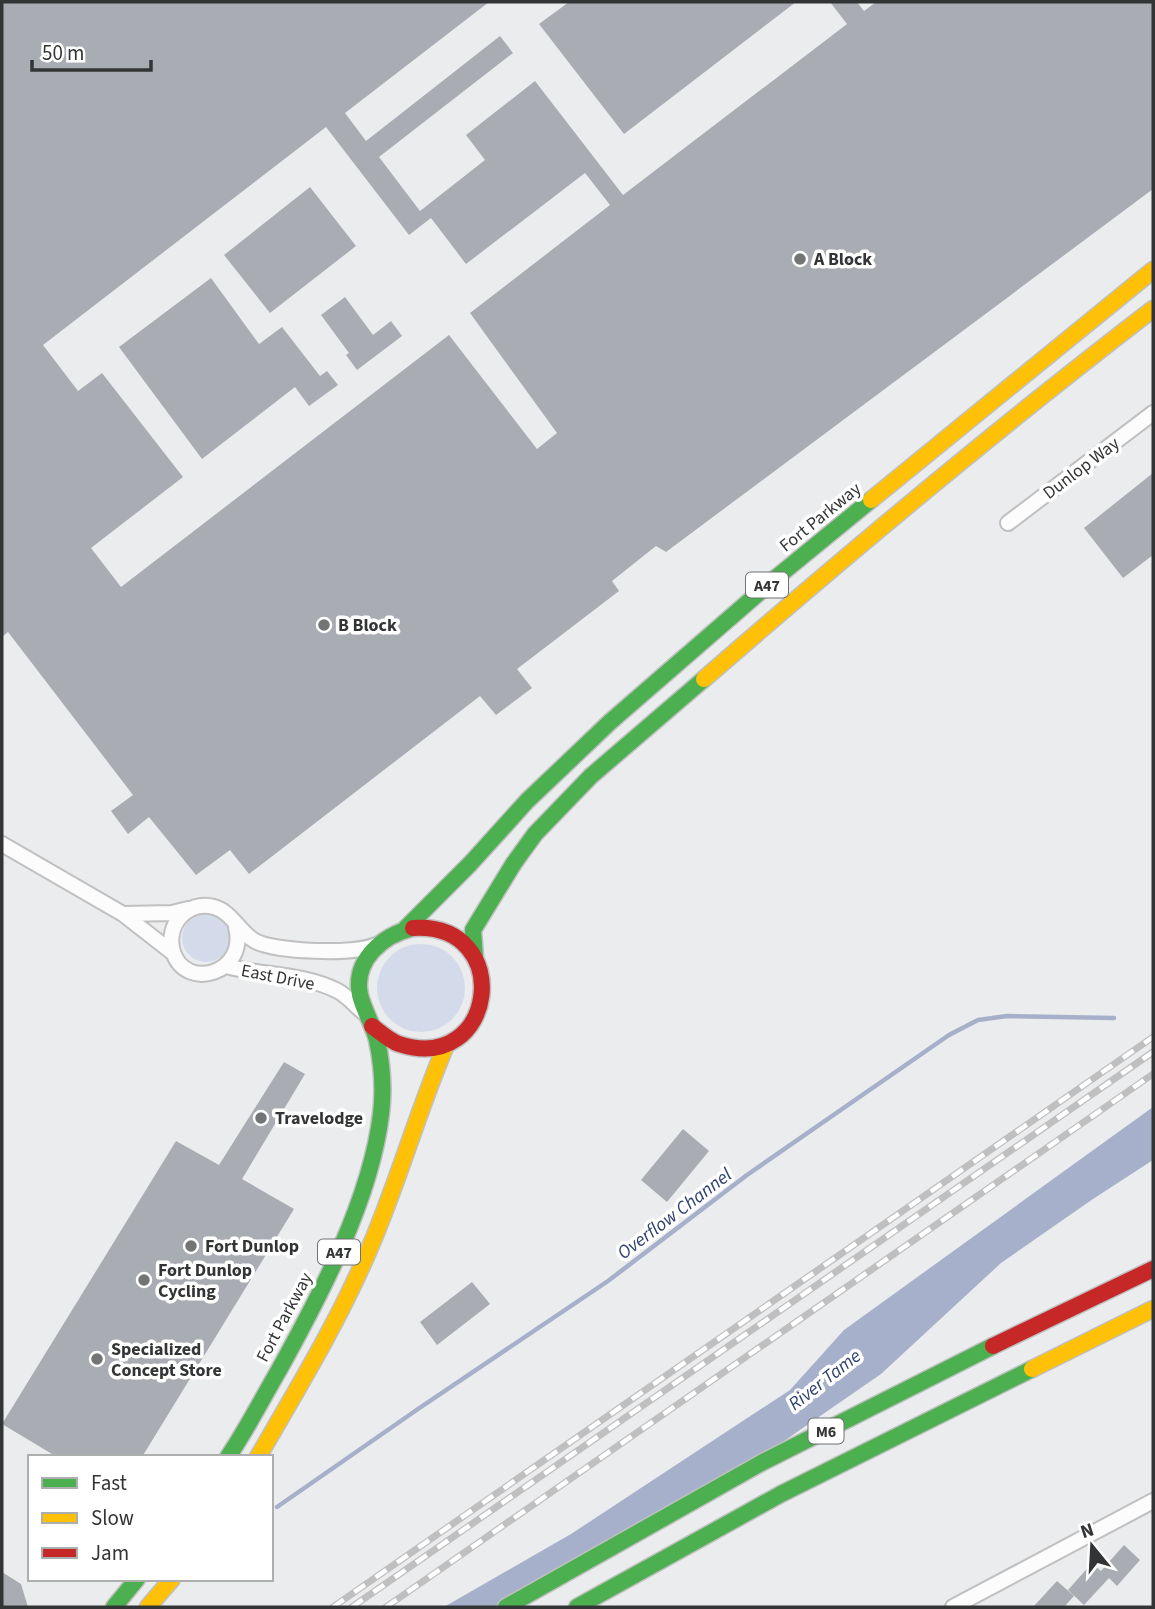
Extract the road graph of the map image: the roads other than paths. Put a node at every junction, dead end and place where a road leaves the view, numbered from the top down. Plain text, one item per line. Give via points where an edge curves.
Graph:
1 (1153, 270) edge
2 (1153, 309) edge
3 (1153, 413) edge
4 (1008, 523) dead end
5 (2, 844) edge
6 (195, 907) junction
7 (123, 914) junction
8 (236, 927) junction
9 (406, 928) junction
10 (378, 944) junction
11 (173, 953) junction
12 (475, 957) junction
13 (226, 966) junction
14 (368, 1019) junction
15 (446, 1045) junction
16 (1153, 1269) edge
17 (1153, 1309) edge
18 (229, 1455) edge
19 (259, 1455) edge
20 (1153, 1501) edge
21 (135, 1581) edge
22 (170, 1581) edge
23 (114, 1607) edge
24 (148, 1607) edge
25 (506, 1607) edge
26 (577, 1607) edge
27 (953, 1607) edge

1 - 9 main road, Fort Parkway / A47 via 777,577 610,722
2 - 12 main road, A47 via 796,599 591,776 513,863 472,930
3 - 4 street, Dunlop Way
5 - 7 street
6 - 7 street via 172,913
6 - 8 street via 219,909
6 - 11 street via 174,925
7 - 11 street
8 - 10 street, East Drive via 256,942 284,948 345,952
8 - 13 street via 236,953
9 - 10 main road, Fort Parkway / A47
9 - 12 main road via 445,931
10 - 14 main road, Fort Parkway / A47 via 362,971 359,992
11 - 13 street via 192,971 212,973
12 - 15 main road, A47 via 482,1001 466,1031
13 - 14 street, East Drive via 298,976 340,992
14 - 15 main road via 398,1045 430,1049
14 - 18 main road, Fort Parkway / A47 via 377,1041 380,1121 350,1226 312,1312
15 - 19 main road, A47 via 372,1244 343,1307
16 - 25 main road, M6 via 763,1462
17 - 26 main road, M6 via 781,1494
20 - 27 street
21 - 23 main road
22 - 24 main road

